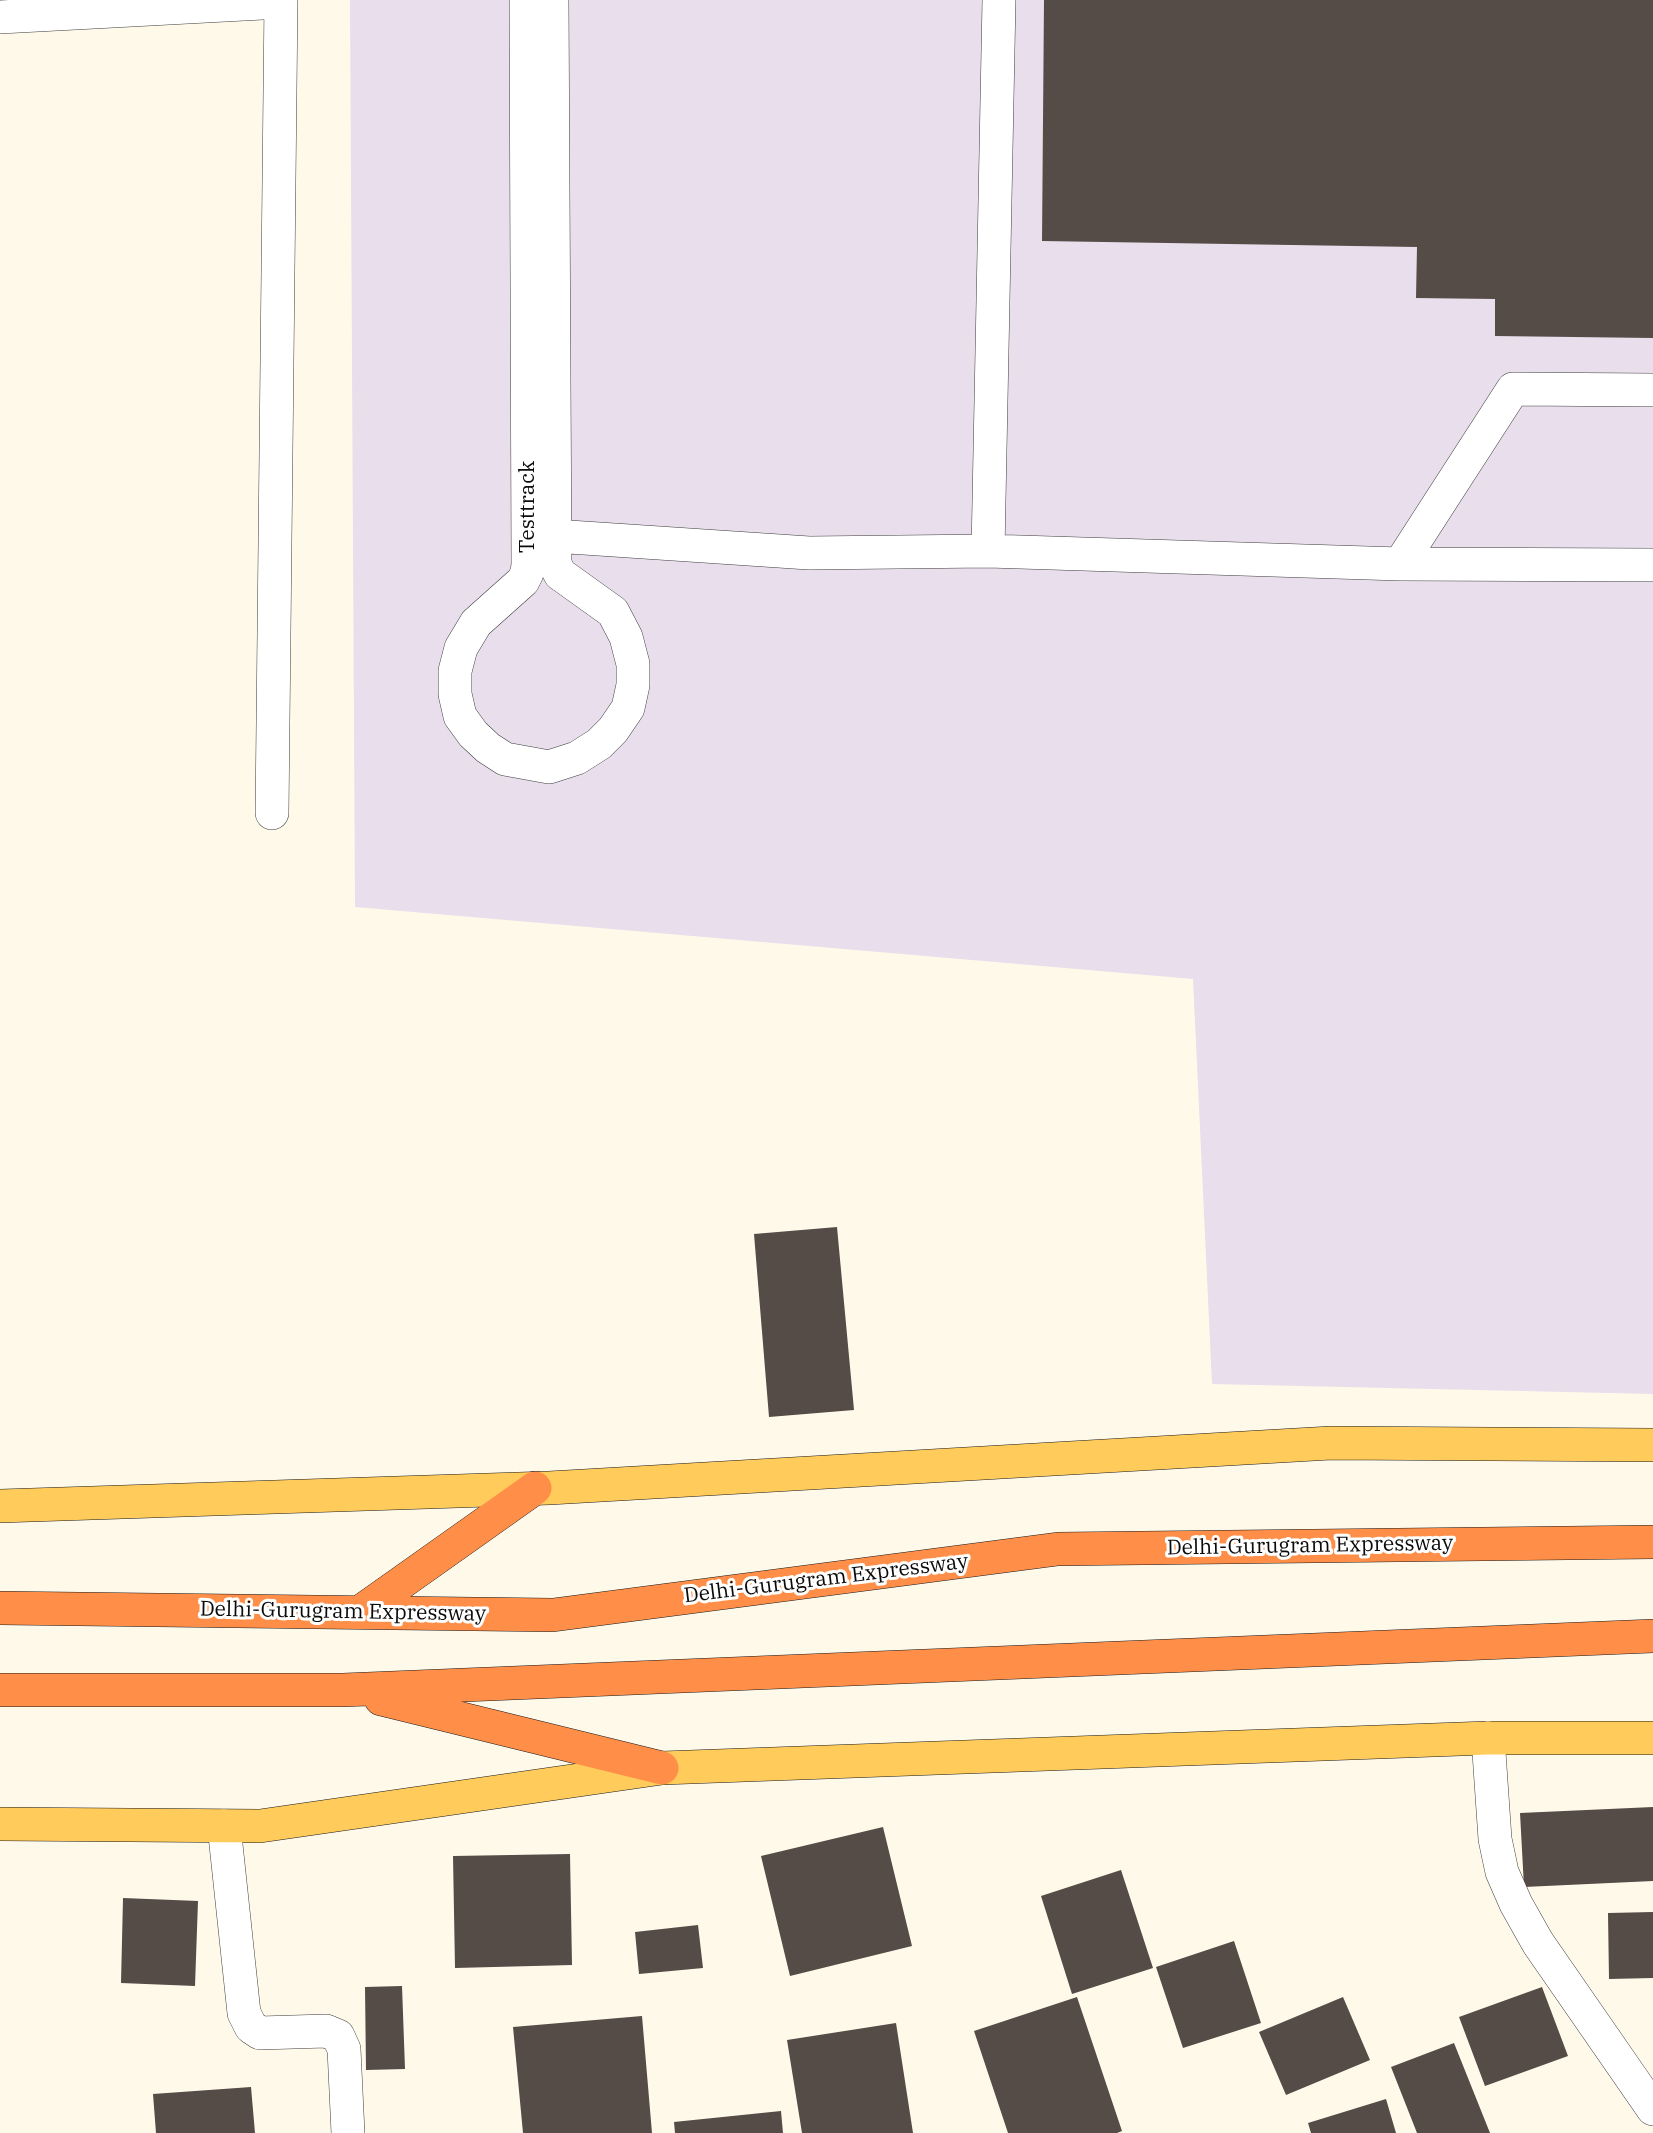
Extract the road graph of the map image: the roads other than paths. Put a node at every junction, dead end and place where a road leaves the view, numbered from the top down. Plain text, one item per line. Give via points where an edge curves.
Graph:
1 (526, 0) edge
2 (552, 0) edge
3 (999, 0) edge
4 (281, 1) edge
5 (0, 17) edge
6 (1653, 390) edge
7 (554, 536) junction
8 (988, 551) junction
9 (1400, 564) junction
10 (1653, 565) edge
11 (272, 813) dead end
12 (1653, 1445) edge
13 (536, 1488) junction
14 (0, 1506) edge
15 (1653, 1542) edge
16 (0, 1608) edge
17 (360, 1612) junction
18 (1653, 1636) edge
19 (0, 1690) edge
20 (343, 1690) junction
21 (1488, 1738) junction
22 (1653, 1738) edge
23 (662, 1768) junction
24 (0, 1824) edge
25 (224, 1826) junction
26 (1653, 2109) edge
27 (348, 2133) edge

1 - 7 lane, Testtrack via 528,564 523,581 476,623 460,648 455,694 460,716 488,748 505,759 549,767 577,758 599,744 628,708 633,685 633,664 626,637 613,612 560,574 555,564
2 - 7 lane, Testtrack
3 - 8 lane
4 - 5 lane
4 - 11 lane
6 - 9 lane via 1513,389
7 - 8 lane, Testtrack via 809,553
8 - 9 lane, Testtrack
9 - 10 lane, Testtrack
12 - 13 main road via 1331,1443
13 - 14 main road
13 - 17 highway
15 - 17 highway, Delhi-Gurugram Expressway via 1058,1548 553,1615
16 - 17 highway, Delhi-Gurugram Expressway
18 - 20 highway
19 - 20 highway
20 - 23 highway
21 - 22 main road
21 - 23 main road
21 - 26 lane via 1495,1839 1502,1872 1538,1942
23 - 25 main road via 260,1826
24 - 25 main road
25 - 27 lane via 244,2013 251,2027 260,2033 326,2031 338,2036 344,2049

